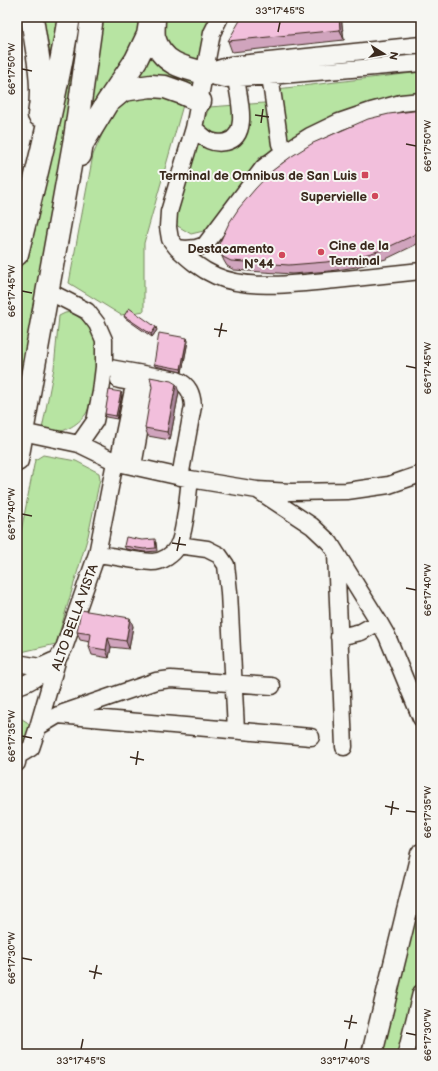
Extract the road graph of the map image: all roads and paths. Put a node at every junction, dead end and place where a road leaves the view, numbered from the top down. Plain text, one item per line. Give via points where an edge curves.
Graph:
1 (32, 17) edge
2 (69, 17) edge
3 (92, 17) edge
4 (153, 17) edge
5 (220, 17) edge
6 (421, 45) edge
7 (341, 53) junction
8 (293, 58) junction
9 (421, 63) edge
10 (324, 72) junction
11 (205, 73) junction
12 (295, 74) junction
13 (270, 76) junction
14 (236, 78) junction
15 (200, 100) junction
16 (421, 101) edge
17 (107, 103) junction
18 (194, 128) junction
19 (280, 144) dead end
20 (17, 242) edge
21 (177, 248) junction
22 (17, 254) edge
23 (54, 259) junction
24 (421, 271) edge
25 (48, 290) junction
26 (103, 372) junction
27 (20, 429) edge
28 (79, 444) junction
29 (17, 460) edge
30 (123, 464) junction
31 (421, 474) edge
32 (185, 478) junction
33 (257, 490) junction
34 (178, 545) junction
35 (336, 552) junction
36 (97, 554) junction
37 (379, 622) junction
38 (339, 636) junction
39 (58, 658) junction
40 (17, 663) edge
41 (234, 684) junction
42 (17, 686) edge
43 (272, 686) dead end
44 (58, 715) junction
45 (421, 718) edge
46 (38, 727) junction
47 (236, 730) junction
48 (312, 737) dead end
49 (344, 747) dead end
50 (17, 760) edge
51 (421, 854) edge
52 (419, 877) edge
53 (420, 1003) edge
54 (372, 1054) edge
55 (406, 1054) edge

1 - 20 highway via 41,78 41,105
2 - 22 highway via 51,112
3 - 23 highway
4 - 11 highway via 154,37 169,60 178,66
4 - 17 highway via 136,60
5 - 11 street via 212,33
6 - 7 street
7 - 8 street
7 - 10 street
8 - 11 street via 230,65
8 - 12 street
9 - 10 street
10 - 12 street
11 - 14 street via 225,79
11 - 15 street
12 - 13 street
13 - 14 street
13 - 19 street
14 - 18 street via 242,122 235,138 218,143 208,140
15 - 17 highway via 165,87 151,86 123,90
15 - 18 street
16 - 21 street via 371,110 310,136 264,168 205,245 196,248
17 - 23 highway via 82,144
18 - 21 street via 169,212 170,239
21 - 24 street via 197,266 217,277 239,282 293,284
23 - 25 highway
25 - 26 street via 87,311 97,324 104,340
25 - 27 highway
26 - 28 street via 95,421
26 - 30 street, ALTO BELLA VISTA via 143,386 146,394
26 - 32 street via 177,380 188,388 193,406
27 - 28 street
27 - 29 highway
28 - 30 street
30 - 32 street
30 - 36 street, ALTO BELLA VISTA
31 - 33 street via 389,484 347,491
32 - 33 street
32 - 34 street via 182,533
33 - 35 street via 312,526
34 - 36 street via 174,552 154,562
34 - 41 street via 206,549 219,555 226,565
35 - 37 street
35 - 38 street
36 - 39 street, ALTO BELLA VISTA via 64,648
37 - 38 street via 361,632
37 - 45 street
38 - 49 street
39 - 40 street via 40,667
39 - 42 street via 40,675 28,683
39 - 46 street, ALTO BELLA VISTA
41 - 43 street
41 - 44 street via 156,681
41 - 47 street
44 - 46 street
44 - 47 street
46 - 50 street, ALTO BELLA VISTA via 31,748
47 - 48 street
51 - 52 main road
52 - 54 main road
53 - 55 street

